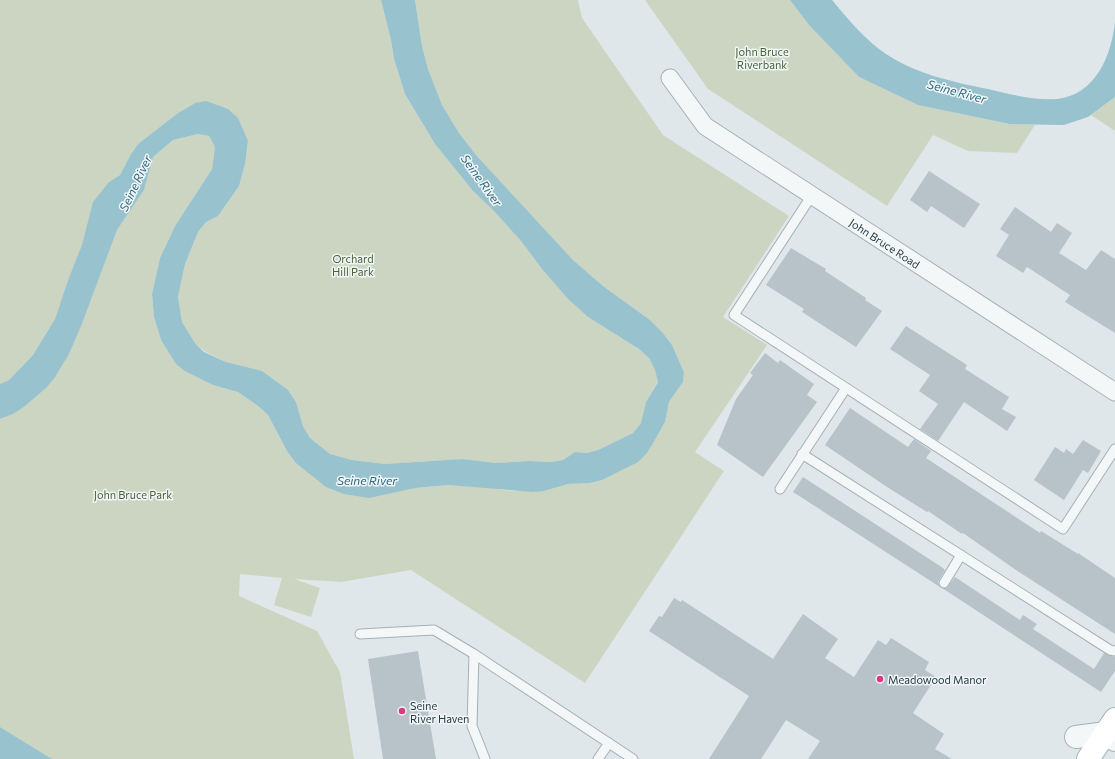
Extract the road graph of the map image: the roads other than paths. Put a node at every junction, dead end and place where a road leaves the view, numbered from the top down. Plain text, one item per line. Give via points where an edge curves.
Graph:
1 (670, 78) dead end
2 (812, 195) junction
3 (846, 388) junction
4 (1115, 392) edge
5 (1115, 449) edge
6 (802, 454) junction
7 (780, 489) dead end
8 (961, 555) junction
9 (944, 583) dead end
10 (360, 634) dead end
11 (1115, 651) edge
12 (474, 654) junction
13 (1112, 731) edge
14 (609, 743) junction
15 (1096, 756) edge
16 (484, 759) edge
17 (598, 759) edge
18 (633, 759) edge

1 - 2 street, John Bruce Road via 705,126
2 - 3 lane via 734,315
2 - 4 street, John Bruce Road
3 - 5 lane via 1063,529
3 - 6 lane
6 - 7 lane
6 - 8 lane
8 - 9 lane
8 - 11 lane
10 - 12 lane via 434,630
12 - 14 lane
12 - 16 lane via 472,726
13 - 15 main road
14 - 17 lane
14 - 18 lane

